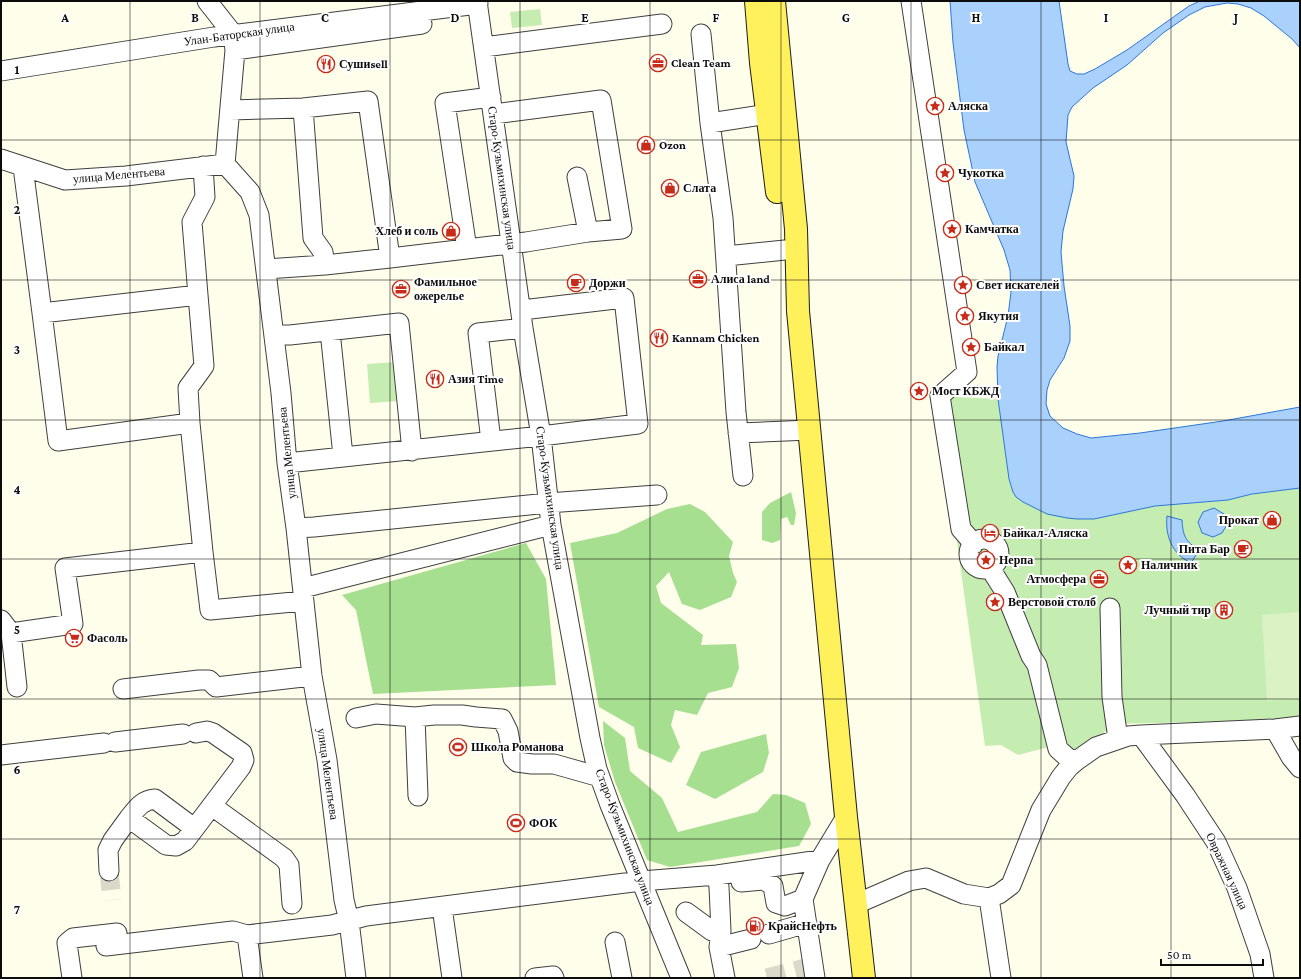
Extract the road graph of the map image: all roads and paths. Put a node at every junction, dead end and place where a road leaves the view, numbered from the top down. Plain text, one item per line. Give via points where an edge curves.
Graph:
1 (208, 1) edge
2 (742, 1) edge
3 (756, 1) edge
4 (774, 1) edge
5 (911, 1) edge
6 (478, 7) edge
7 (662, 24) dead end
8 (701, 34) dead end
9 (234, 42) junction
10 (484, 47) junction
11 (761, 63) junction
12 (1, 71) edge
13 (492, 105) junction
14 (303, 108) junction
15 (230, 110) junction
16 (768, 114) junction
17 (710, 123) junction
18 (1, 159) edge
19 (225, 164) junction
20 (203, 166) junction
21 (23, 167) junction
22 (577, 177) dead end
23 (588, 232) junction
24 (512, 244) junction
25 (467, 249) junction
26 (785, 250) junction
27 (726, 256) junction
28 (390, 258) junction
29 (325, 265) junction
30 (266, 269) junction
31 (198, 295) junction
32 (798, 311) junction
33 (42, 313) junction
34 (523, 319) junction
35 (330, 331) junction
36 (274, 335) junction
37 (190, 423) junction
38 (810, 430) junction
39 (738, 433) junction
40 (541, 436) junction
41 (491, 441) junction
42 (412, 451) junction
43 (343, 456) junction
44 (287, 464) junction
45 (744, 476) dead end
46 (657, 495) dead end
47 (548, 503) junction
48 (551, 525) junction
49 (296, 528) junction
50 (203, 552) junction
51 (304, 594) junction
52 (1110, 608) dead end
53 (6, 626) edge
54 (312, 676) junction
55 (17, 687) dead end
56 (123, 689) dead end
57 (415, 717) junction
58 (356, 718) dead end
59 (1300, 726) edge
60 (1275, 729) junction
61 (1141, 735) junction
62 (1118, 739) junction
63 (1, 755) edge
64 (1076, 761) junction
65 (1300, 768) edge
66 (600, 777) junction
67 (418, 796) dead end
68 (212, 806) junction
69 (846, 817) junction
70 (129, 818) junction
71 (194, 828) junction
72 (820, 860) junction
73 (109, 871) tunnel mouth
74 (641, 881) junction
75 (718, 881) junction
76 (989, 898) junction
77 (803, 899) junction
78 (292, 904) dead end
79 (856, 904) junction
80 (442, 907) junction
81 (686, 912) dead end
82 (349, 921) junction
83 (807, 923) junction
84 (769, 934) dead end
85 (247, 935) junction
86 (720, 939) junction
87 (751, 939) dead end
88 (616, 942) dead end
89 (72, 978) edge
90 (253, 978) edge
91 (356, 978) edge
92 (452, 978) edge
93 (535, 978) edge
94 (554, 978) edge
95 (622, 978) edge
96 (681, 978) edge
97 (725, 978) edge
98 (815, 978) edge
99 (864, 978) edge
100 (1001, 978) edge
101 (1264, 978) edge

1 - 9 street
2 - 11 main road
3 - 11 main road
4 - 32 main road via 796,229
5 - 64 street via 968,372 940,396 961,529 974,544 985,539 997,547 998,561 990,568 1005,592 1031,656 1038,665 1058,750
6 - 9 street, Улан-Баторская улица
6 - 10 street, Старо-Кузьмихинская улица
7 - 10 street
8 - 17 street
9 - 12 street, Улан-Баторская улица
9 - 15 street
10 - 13 street, Старо-Кузьмихинская улица
11 - 16 main road
13 - 23 street via 601,100 622,229
13 - 24 street, Старо-Кузьмихинская улица
13 - 25 street via 445,103
14 - 15 street
14 - 28 street via 368,101
14 - 29 street via 313,238 323,252
15 - 19 street
16 - 17 street
16 - 26 main road
17 - 27 street
18 - 21 street, улица Мелентьева
19 - 20 street, улица Мелентьева
19 - 30 street, улица Мелентьева via 250,192 259,215
20 - 21 street, улица Мелентьева via 126,176 65,180
20 - 31 street via 205,197 192,222
21 - 33 street
22 - 23 street
23 - 24 street
24 - 25 street
24 - 34 street, Старо-Кузьмихинская улица
25 - 28 street
26 - 27 street
26 - 32 main road
27 - 39 street
28 - 29 street
29 - 30 street
30 - 36 street, улица Мелентьева
31 - 33 street
31 - 37 street via 204,366 188,388
32 - 38 main road
33 - 37 street via 58,441
34 - 40 street, Старо-Кузьмихинская улица
34 - 40 street via 624,298 638,424
34 - 41 street via 478,333
35 - 36 street
35 - 42 street via 399,323
35 - 43 street
36 - 44 street, улица Мелентьева
37 - 50 street
38 - 39 street
38 - 69 main road
39 - 45 street
40 - 41 street
40 - 47 street, Старо-Кузьмихинская улица
41 - 42 street
42 - 43 street
43 - 44 street
44 - 49 street, улица Мелентьева
46 - 47 street
47 - 48 street, Старо-Кузьмихинская улица
47 - 49 street
48 - 51 street via 321,584
48 - 66 street, Старо-Кузьмихинская улица via 590,738
49 - 51 street, улица Мелентьева
50 - 51 street via 210,610
50 - 53 street via 65,568 73,624
51 - 54 street, улица Мелентьева
52 - 62 street via 1112,697
53 - 55 street
54 - 56 street via 216,688 209,680 199,680
54 - 82 street, улица Мелентьева via 327,760 344,900
57 - 58 street via 376,714
57 - 66 street via 462,715 502,719 508,731 513,758 517,762 554,764
57 - 67 street
59 - 60 street
60 - 61 street
60 - 65 street
61 - 62 street
61 - 101 street, Овражная улица via 1216,842 1237,888 1260,954
62 - 64 street via 1096,747
63 - 68 street via 207,731 242,754 244,760
64 - 76 street via 1061,777 1041,810 1011,885
66 - 74 street, Старо-Кузьмихинская улица
68 - 71 street
68 - 78 street via 284,858 289,865
69 - 72 street
69 - 79 main road
70 - 71 street via 166,845 176,846 185,841
70 - 71 street via 140,804 155,799
70 - 73 street via 108,850
72 - 75 street
72 - 77 street
74 - 75 street
74 - 80 street
74 - 96 street, Старо-Кузьмихинская улица
75 - 77 street via 764,880 773,886 776,903 785,906
75 - 86 street
76 - 79 street via 964,894 926,878 909,881
76 - 100 street
77 - 83 street
79 - 99 main road
80 - 82 street via 366,916
80 - 92 street
81 - 86 street
82 - 85 street
82 - 91 street, улица Мелентьева
83 - 84 street
83 - 98 street
85 - 89 street via 233,931 111,940 73,938 67,943
85 - 90 street
86 - 87 street
86 - 97 street
88 - 95 street
93 - 94 street

